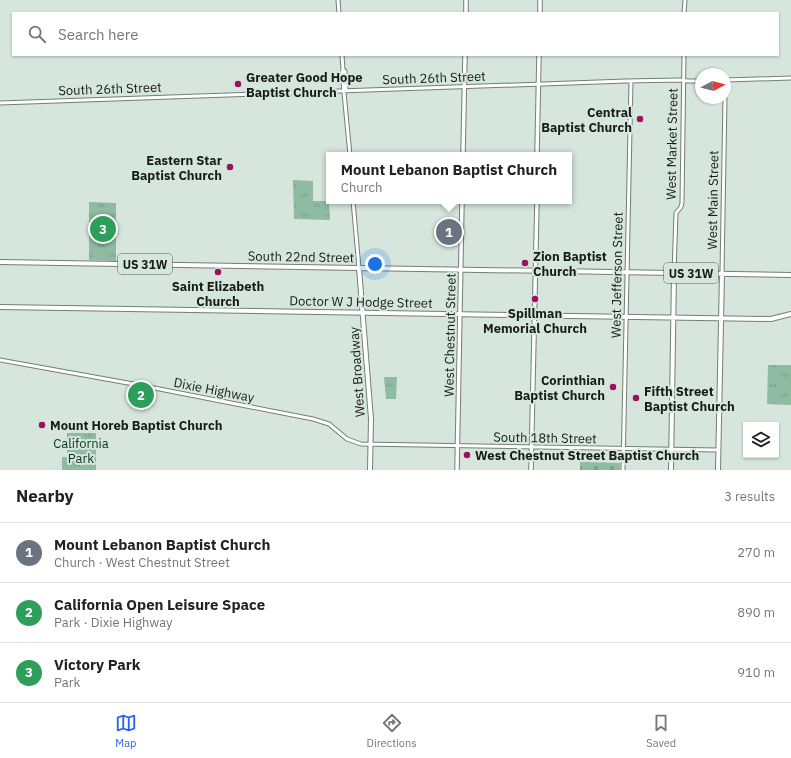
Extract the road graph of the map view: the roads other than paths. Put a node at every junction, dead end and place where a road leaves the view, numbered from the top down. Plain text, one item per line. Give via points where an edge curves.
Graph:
1 (338, 0) edge
2 (540, 0) edge
3 (685, 0) edge
4 (339, 12) edge
5 (540, 12) edge
6 (684, 12) edge
7 (342, 56) edge
8 (465, 56) edge
9 (539, 56) edge
10 (684, 56) edge
11 (791, 78) edge
12 (684, 80) junction
13 (731, 80) edge
14 (631, 81) junction
15 (695, 81) edge
16 (538, 84) junction
17 (464, 87) junction
18 (345, 91) junction
19 (0, 103) edge
20 (725, 104) edge
21 (350, 152) edge
22 (463, 152) edge
23 (537, 152) edge
24 (354, 204) edge
25 (462, 204) edge
26 (536, 204) edge
27 (0, 262) edge
28 (359, 268) junction
29 (461, 269) junction
30 (535, 270) junction
31 (627, 272) junction
32 (674, 273) junction
33 (722, 274) junction
34 (791, 275) edge
35 (0, 306) edge
36 (362, 312) junction
37 (460, 314) junction
38 (791, 314) edge
39 (535, 315) junction
40 (626, 316) junction
41 (674, 317) junction
42 (721, 318) junction
43 (0, 360) edge
44 (371, 445) junction
45 (458, 446) junction
46 (532, 448) junction
47 (624, 449) junction
48 (671, 450) junction
49 (718, 450) junction
50 (370, 470) edge
51 (457, 470) edge
52 (531, 470) edge
53 (623, 470) edge
54 (671, 470) edge
55 (718, 470) edge

1 - 4 street
2 - 5 main road
3 - 6 street
7 - 18 street
8 - 17 main road
9 - 16 main road
10 - 12 street, West Market Street
11 - 13 street
12 - 14 street, South 26th Street
12 - 15 street, South 26th Street
12 - 32 street, West Market Street via 682,201 676,213
14 - 16 street, South 26th Street
14 - 31 street, West Jefferson Street
16 - 17 street, South 26th Street
16 - 23 main road
17 - 18 street, South 26th Street
17 - 22 main road
18 - 19 street, South 26th Street
18 - 21 street
20 - 33 street, West Main Street
24 - 28 street, West Broadway
25 - 29 main road, West Chestnut Street
26 - 30 main road
27 - 28 main road, South 22nd Street / US 31W
28 - 29 main road, South 22nd Street / US 31W
28 - 36 main road, West Broadway
29 - 30 main road, South 22nd Street / US 31W
29 - 37 main road, West Chestnut Street
30 - 31 main road, South 22nd Street / US 31W
30 - 39 main road
31 - 32 main road, South 22nd Street / US 31W
31 - 40 street, West Jefferson Street
32 - 33 main road, South 22nd Street / US 31W
32 - 41 main road, West Market Street
33 - 34 main road, South 22nd Street
33 - 42 main road, West Main Street / US 31W
35 - 36 main road, Doctor W J Hodge Street
36 - 37 main road, Doctor W J Hodge Street
36 - 44 main road, West Broadway
37 - 39 main road, Doctor W J Hodge Street
37 - 45 main road, West Chestnut Street
38 - 42 main road, Doctor W J Hodge Street via 771,319
39 - 40 main road, Doctor W J Hodge Street
39 - 46 main road
40 - 41 main road, Doctor W J Hodge Street
40 - 47 street, West Jefferson Street
41 - 42 main road, Doctor W J Hodge Street
41 - 48 main road, West Market Street
42 - 49 main road, West Main Street / US 31W
43 - 44 street, Dixie Highway via 317,420 329,424 347,439
44 - 45 street, South 18th Street
44 - 50 main road, West Broadway
45 - 46 street, South 18th Street
45 - 51 main road, West Chestnut Street
46 - 47 street, South 18th Street
46 - 52 main road
47 - 48 street, South 18th Street
47 - 53 street, West Jefferson Street
48 - 49 street, South 18th Street
48 - 54 main road, West Market Street
49 - 55 main road, West Main Street / US 31W

